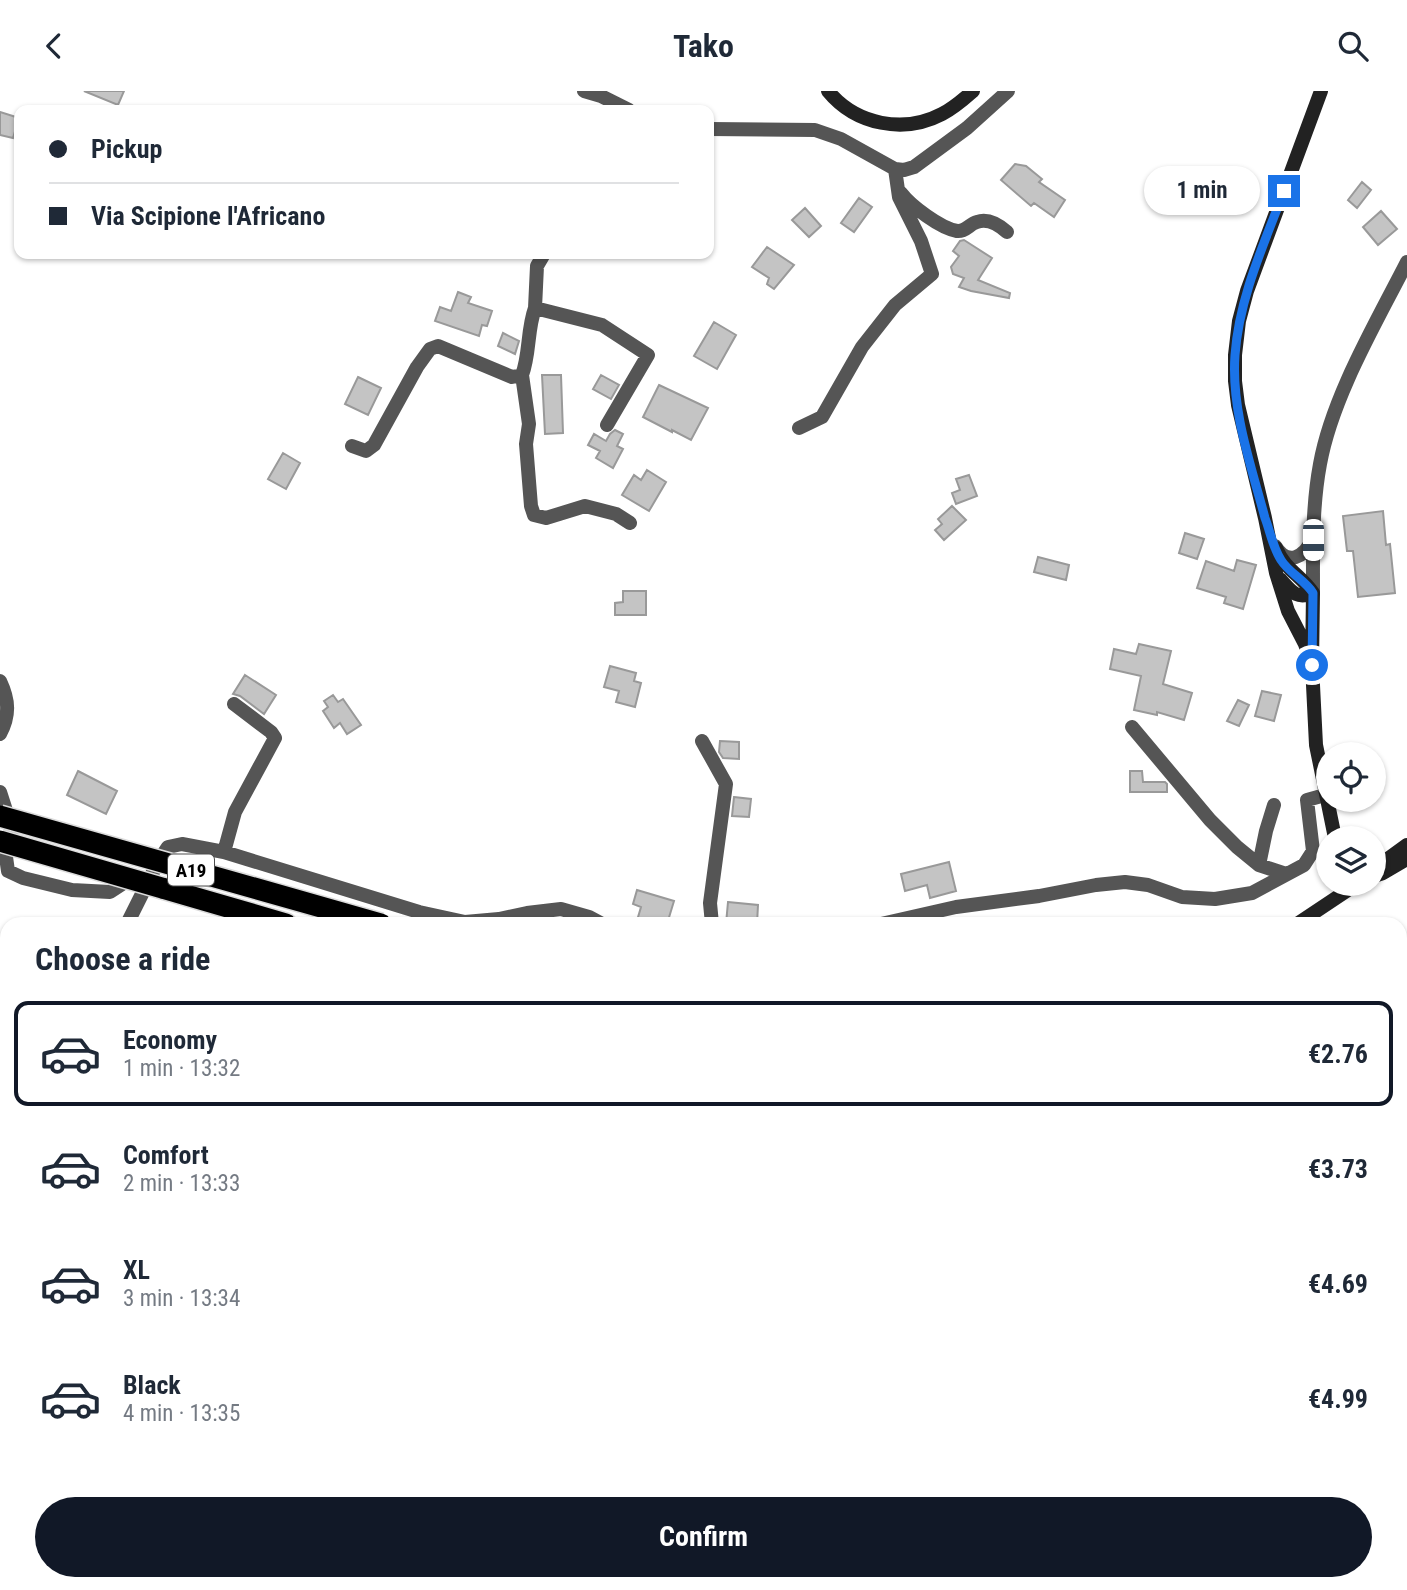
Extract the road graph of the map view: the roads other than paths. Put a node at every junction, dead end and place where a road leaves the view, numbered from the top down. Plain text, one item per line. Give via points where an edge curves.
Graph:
1 (584, 91) edge
2 (828, 91) edge
3 (973, 91) edge
4 (1009, 91) edge
5 (1321, 91) edge
6 (601, 99) edge
7 (714, 129) edge
8 (895, 169) junction
9 (898, 189) junction
10 (1007, 232) dead end
11 (541, 259) edge
12 (1407, 262) edge
13 (535, 308) junction
14 (522, 375) junction
15 (607, 425) dead end
16 (799, 428) dead end
17 (352, 446) dead end
18 (1265, 518) junction
19 (630, 523) dead end
20 (1313, 540) junction
21 (1275, 546) junction
22 (1276, 573) junction
23 (1313, 593) junction
24 (1312, 665) junction
25 (0, 681) edge
26 (234, 704) dead end
27 (1132, 727) dead end
28 (0, 734) edge
29 (702, 741) dead end
30 (1316, 745) edge
31 (0, 792) edge
32 (1316, 801) edge
33 (1274, 806) dead end
34 (0, 815) edge
35 (0, 841) edge
36 (1407, 845) edge
37 (224, 852) junction
38 (1407, 859) edge
39 (1386, 861) edge
40 (158, 862) junction
41 (1259, 865) junction
42 (1386, 872) edge
43 (1286, 874) junction
44 (1332, 896) edge
45 (130, 917) edge
46 (262, 917) edge
47 (357, 917) edge
48 (442, 917) edge
49 (508, 917) edge
50 (589, 917) edge
51 (711, 917) edge
52 (912, 917) edge
53 (1306, 917) edge

1 - 6 street
2 - 3 main road via 861,117 892,125 945,113
4 - 8 street via 914,167
5 - 18 main road via 1247,291 1238,332 1238,405
7 - 8 street via 815,130
8 - 9 street
9 - 10 street via 931,219 957,231 977,222 997,223
9 - 16 street via 932,274 895,305 862,347 822,417
11 - 13 street
12 - 20 street via 1334,415 1320,463
13 - 14 street
13 - 15 street via 602,325 648,355
14 - 17 street via 512,377 439,346 430,349 374,445 366,451
14 - 19 street via 534,515 546,518 585,506
18 - 21 main road
18 - 22 main road
20 - 21 street via 1296,557 1284,555
20 - 23 street
21 - 23 main road via 1281,560
22 - 23 main road via 1299,596
22 - 24 main road via 1287,611
23 - 24 main road
24 - 30 main road
25 - 28 street via 7,709
26 - 37 street via 275,738 235,812
27 - 41 street via 1210,820
29 - 51 street via 726,784
31 - 40 street via 12,839 6,857 8,871 23,878 72,890 110,892
32 - 43 street via 1307,800 1313,851 1304,865
33 - 41 street
34 - 47 highway, A19, bridge
35 - 46 highway, A19, bridge
36 - 39 main road
37 - 40 street via 182,844 168,847
37 - 48 street
38 - 42 main road
40 - 45 street
41 - 43 street
43 - 52 street via 1252,893 1215,899 1182,897 1125,882
44 - 53 main road
49 - 50 street via 561,909

